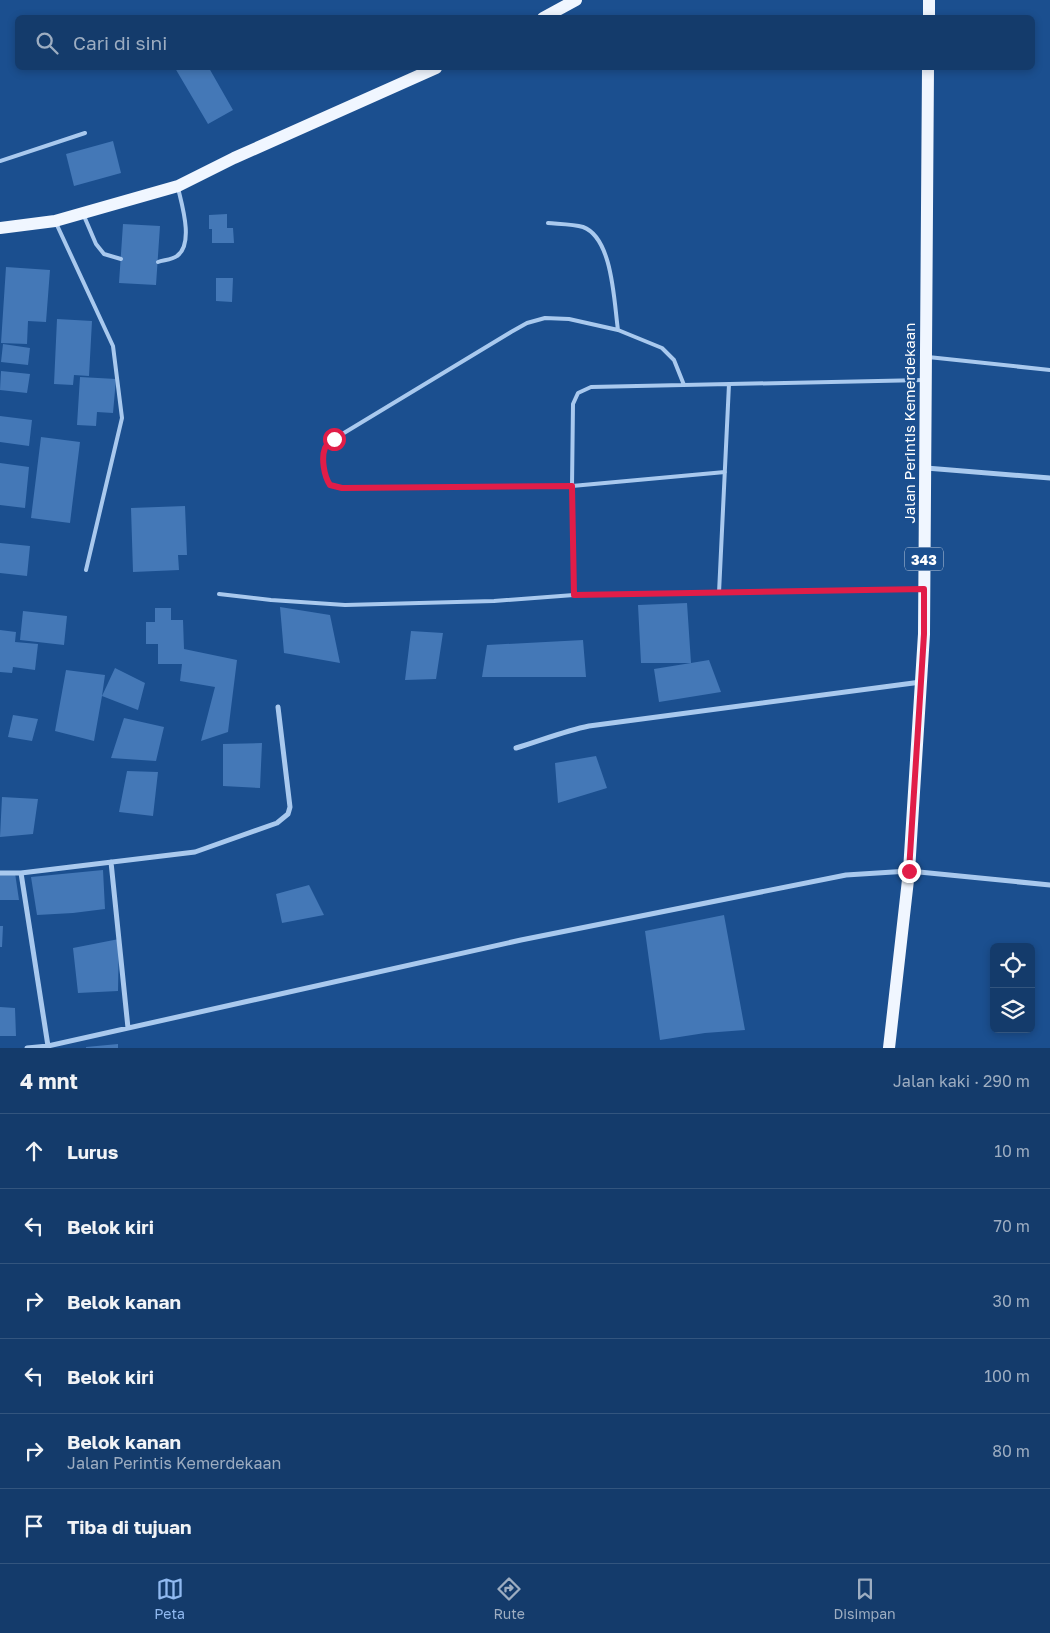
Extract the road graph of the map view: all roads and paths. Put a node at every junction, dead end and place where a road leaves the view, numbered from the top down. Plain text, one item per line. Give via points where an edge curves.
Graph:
1 (576, 0) edge
2 (929, 0) edge
3 (548, 15) edge
4 (929, 15) edge
5 (432, 70) edge
6 (928, 70) edge
7 (85, 133) dead end
8 (0, 160) edge
9 (178, 186) junction
10 (82, 212) junction
11 (55, 220) junction
12 (548, 223) dead end
13 (0, 228) edge
14 (121, 259) dead end
15 (158, 262) dead end
16 (618, 330) junction
17 (926, 357) junction
18 (1050, 370) edge
19 (926, 380) junction
20 (729, 384) junction
21 (684, 385) junction
22 (925, 468) junction
23 (725, 472) junction
24 (1050, 478) edge
25 (572, 486) junction
26 (86, 570) dead end
27 (924, 589) junction
28 (719, 592) junction
29 (219, 594) dead end
30 (574, 595) junction
31 (921, 682) junction
32 (278, 707) dead end
33 (516, 748) dead end
34 (112, 862) junction
35 (909, 871) junction
36 (0, 873) edge
37 (21, 873) junction
38 (1050, 885) edge
39 (128, 1028) junction
40 (48, 1046) junction
41 (60, 1046) edge
42 (27, 1048) edge
43 (889, 1048) edge

1 - 3 main road
2 - 4 main road
5 - 9 main road
6 - 17 main road, Jalan Perintis Kemerdekaan / 343
7 - 8 lane
9 - 10 main road
9 - 15 lane via 185,224 184,247 176,257
10 - 11 main road
10 - 14 lane via 104,254
11 - 13 main road
11 - 26 lane via 113,346 122,418
12 - 16 lane via 584,228 599,240 608,258
16 - 21 lane via 662,348 674,360
16 - 25 lane via 569,319 545,318 527,323 334,439 326,446 324,455 326,479 330,485 342,488
17 - 18 lane
17 - 19 main road, Jalan Perintis Kemerdekaan / 343
19 - 20 lane
19 - 22 main road, Jalan Perintis Kemerdekaan / 343
20 - 21 lane
20 - 23 lane
21 - 25 lane via 591,387 578,393 573,404
22 - 24 street
22 - 27 main road, Jalan Perintis Kemerdekaan / 343
23 - 25 lane
23 - 28 lane
25 - 30 lane
27 - 28 lane
27 - 31 main road, Jalan Perintis Kemerdekaan / 343
28 - 30 lane
29 - 30 lane via 345,605 494,602
31 - 33 street via 589,726
31 - 35 main road, Jalan Perintis Kemerdekaan / 343
32 - 34 street via 290,807 288,814 277,824 195,852
34 - 37 street
34 - 39 street
35 - 38 street
35 - 39 street via 846,875 530,938
35 - 43 main road, Jalan Perintis Kemerdekaan / 343
36 - 37 street
37 - 40 street
39 - 41 street
40 - 41 street
40 - 42 street

